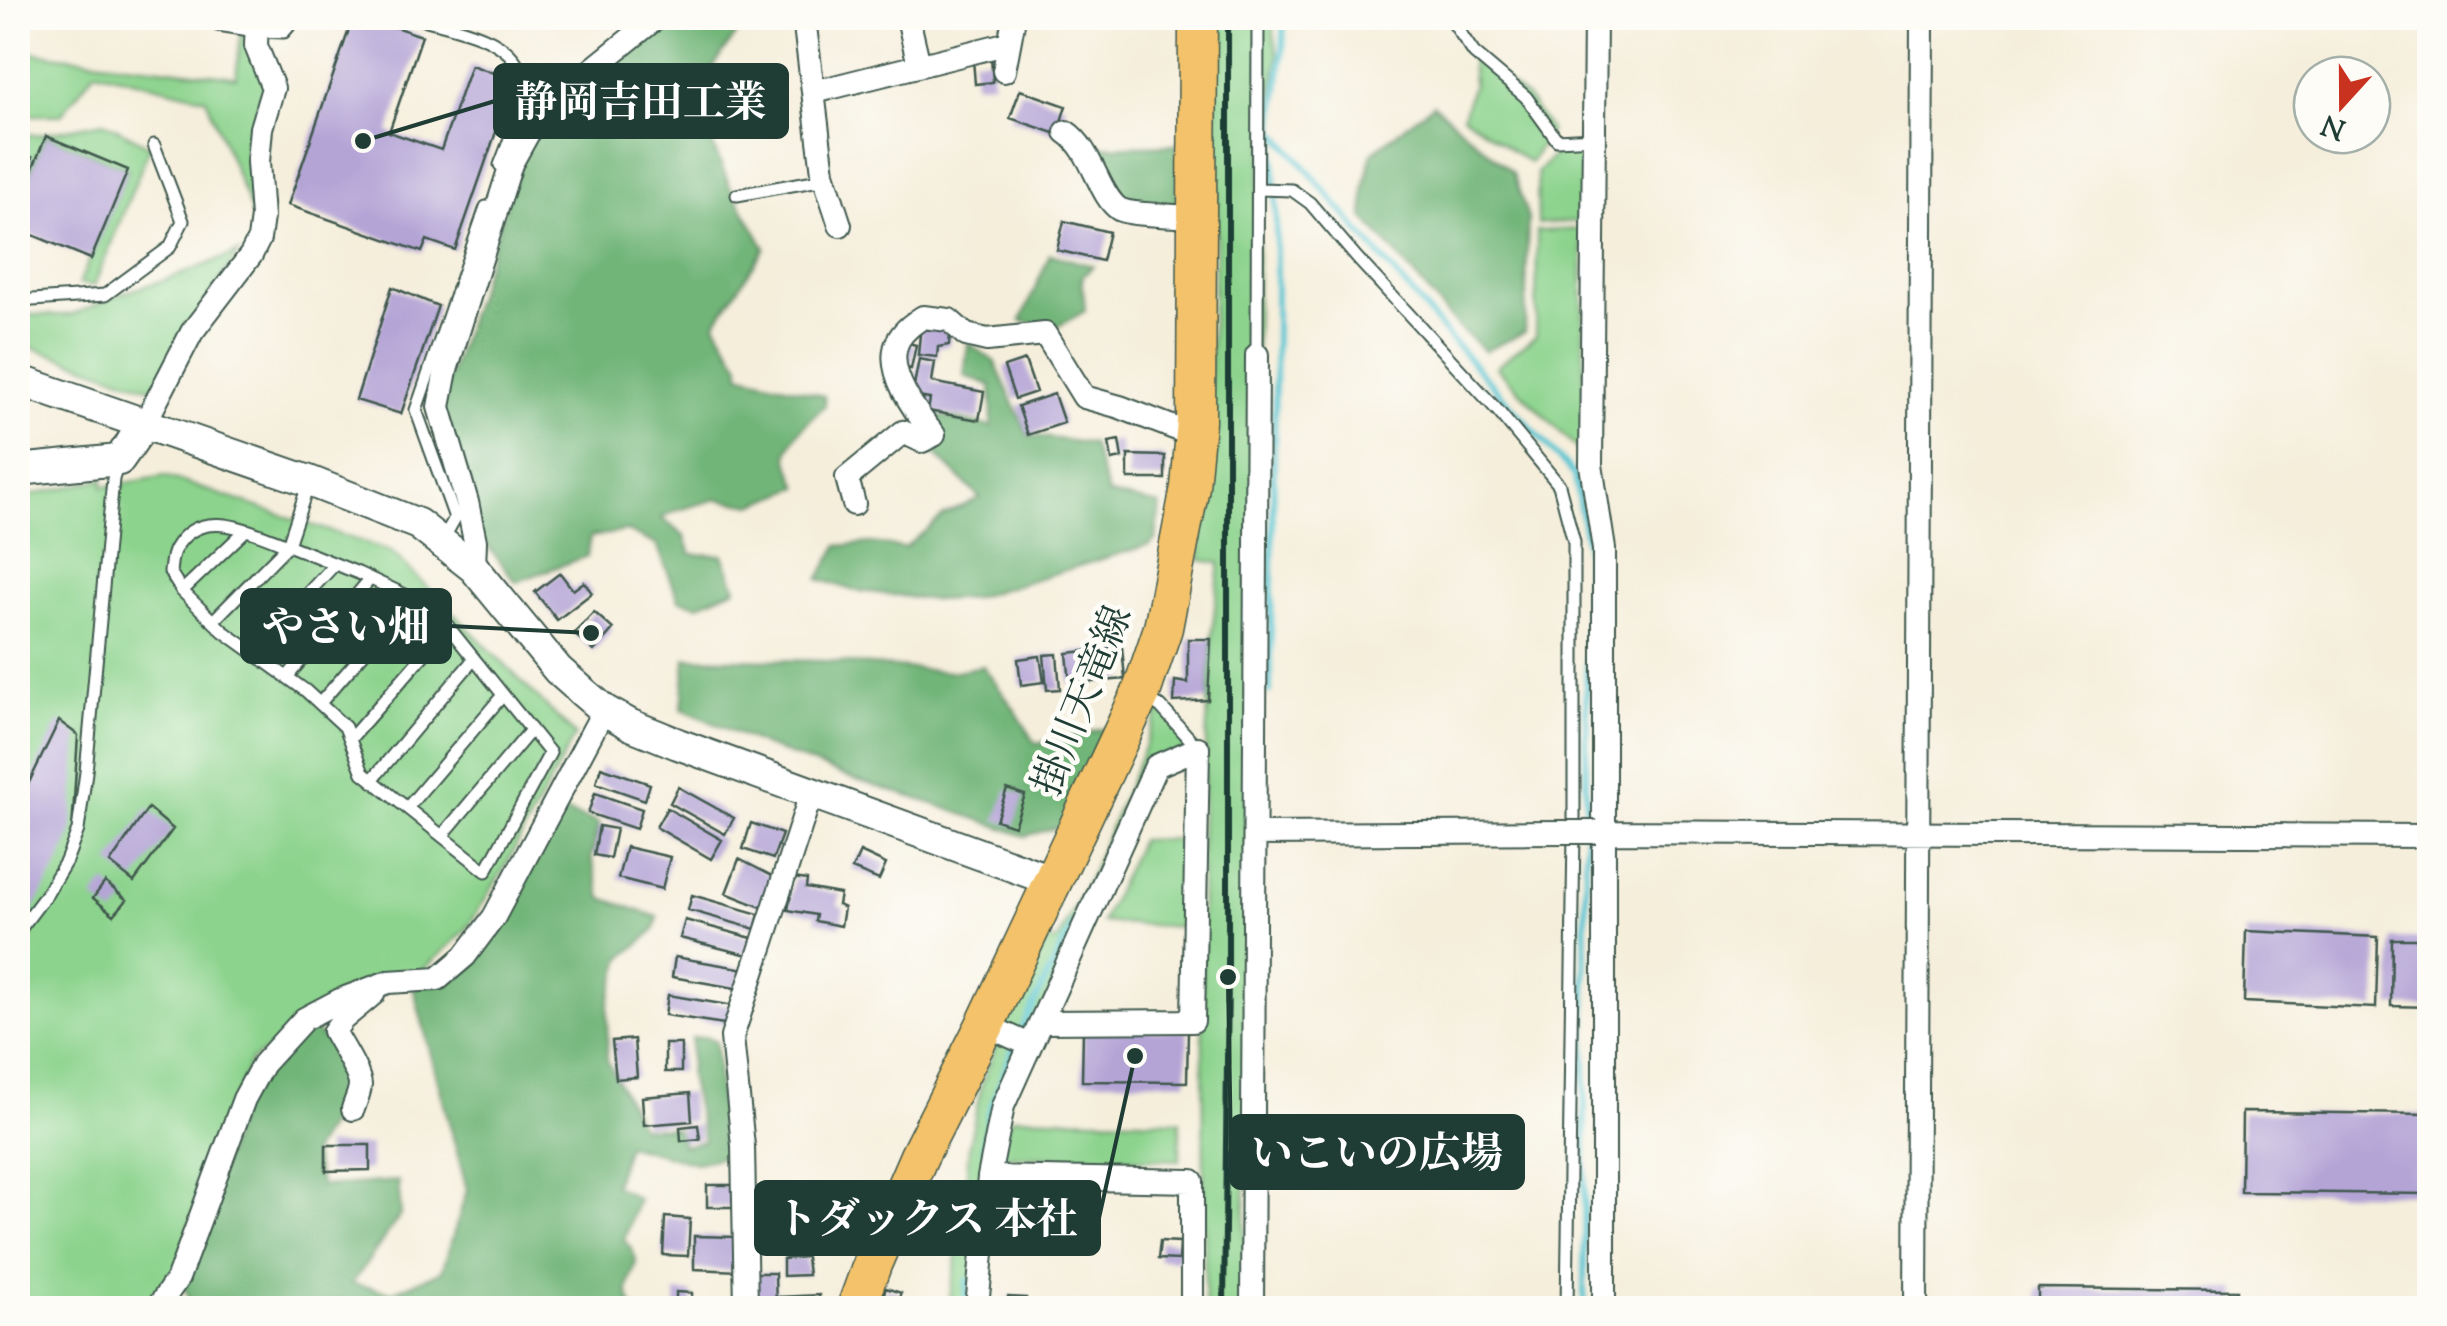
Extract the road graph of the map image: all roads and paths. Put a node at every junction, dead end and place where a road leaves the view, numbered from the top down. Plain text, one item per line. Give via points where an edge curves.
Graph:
1 (296, 18) edge
2 (420, 18) edge
3 (656, 18) edge
4 (804, 18) edge
5 (908, 18) edge
6 (1014, 18) edge
7 (1198, 18) edge
8 (1258, 18) edge
9 (1450, 18) edge
10 (1595, 18) edge
11 (1922, 18) edge
12 (257, 24) edge
13 (218, 25) dead end
14 (1009, 43) junction
15 (919, 65) junction
16 (1004, 71) dead end
17 (814, 92) junction
18 (1066, 132) dead end
19 (1594, 138) junction
20 (154, 144) dead end
21 (825, 179) junction
22 (1263, 189) junction
23 (738, 196) dead end
24 (1113, 220) dead end
25 (1196, 224) junction
26 (840, 225) dead end
27 (18, 300) edge
28 (1257, 355) joint
29 (18, 380) edge
30 (145, 423) junction
31 (1195, 436) junction
32 (119, 460) junction
33 (18, 470) edge
34 (310, 481) junction
35 (854, 504) dead end
36 (246, 530) junction
37 (442, 541) junction
38 (288, 544) junction
39 (335, 564) junction
40 (474, 568) junction
41 (370, 579) junction
42 (182, 591) junction
43 (412, 598) junction
44 (214, 622) junction
45 (448, 626) junction
46 (253, 652) junction
47 (474, 658) junction
48 (287, 677) junction
49 (1141, 693) junction
50 (503, 695) junction
51 (320, 703) junction
52 (604, 710) junction
53 (531, 730) junction
54 (350, 739) junction
55 (1198, 748) junction
56 (372, 780) junction
57 (811, 794) junction
58 (407, 808) junction
59 (1586, 832) junction
60 (1920, 833) junction
61 (1254, 834) junction
62 (442, 836) junction
63 (2430, 836) edge
64 (1053, 882) junction
65 (18, 932) edge
66 (388, 982) junction
67 (1040, 1022) junction
68 (992, 1029) junction
69 (1028, 1044) junction
70 (352, 1109) dead end
71 (988, 1177) junction
72 (157, 1308) edge
73 (746, 1308) edge
74 (856, 1308) edge
75 (977, 1308) edge
76 (1192, 1308) edge
77 (1252, 1308) edge
78 (1567, 1308) edge
79 (1604, 1308) edge
80 (1916, 1308) edge

1 - 12 lane via 284,32
2 - 37 lane via 492,41 514,57 525,83 416,410 455,518
3 - 40 street via 535,121 511,164 439,407 476,541
4 - 17 street
5 - 15 street
6 - 14 street
7 - 25 main road, 掛川天竜線
8 - 22 lane
9 - 19 lane via 1474,53 1526,98 1557,140
10 - 19 street
11 - 60 street
12 - 13 lane
12 - 30 street via 256,46 272,88 258,162 259,239 192,332
14 - 15 street
14 - 16 street
15 - 17 street
17 - 21 street
18 - 25 street via 1121,210
19 - 59 street via 1591,466 1604,548
20 - 27 lane via 183,221 170,247 105,295
21 - 23 lane
21 - 26 street
22 - 28 lane
22 - 59 lane via 1292,190 1310,203 1559,486 1574,542
24 - 25 street
25 - 31 main road, 掛川天竜線
28 - 61 street
29 - 30 street
30 - 32 street
30 - 34 street
31 - 35 street via 1084,397 1044,334 986,340 949,320 924,317 899,339 896,354 902,389 934,434 922,441 903,432 847,478
31 - 49 main road, 掛川天竜線 via 1162,628
32 - 33 street
32 - 65 lane via 78,830 45,896
34 - 37 street via 418,524
34 - 38 lane
36 - 38 lane
36 - 42 lane
36 - 42 lane via 226,523 195,527 174,550 170,572
37 - 40 street
38 - 39 lane
38 - 44 lane
39 - 41 lane
39 - 46 lane
40 - 52 street via 558,670
41 - 43 lane
41 - 48 lane
42 - 44 lane
43 - 45 lane
43 - 51 lane
44 - 46 lane
45 - 47 lane
45 - 54 lane
46 - 48 lane
47 - 50 lane
47 - 56 lane
48 - 51 lane
49 - 55 lane via 1162,706
49 - 64 main road, 掛川天竜線
50 - 53 lane
50 - 58 lane
51 - 54 lane
52 - 57 street
52 - 66 street via 494,917 465,956 438,979
53 - 62 lane
53 - 62 lane via 550,753 486,871
54 - 56 lane
55 - 67 street via 1156,766
55 - 67 street via 1192,1021
56 - 58 lane
57 - 64 street
57 - 73 street via 732,1038 743,1146
58 - 62 lane
59 - 60 street
59 - 61 street
59 - 78 lane
59 - 79 street
60 - 63 street
60 - 80 street
61 - 77 street
64 - 68 main road, 掛川天竜線
66 - 70 street via 334,1032 360,1086
66 - 72 street via 304,1019 264,1064 244,1099 178,1278
67 - 69 street
68 - 69 street
68 - 74 main road, 掛川天竜線 via 919,1156
69 - 71 street via 1003,1106
71 - 75 street
71 - 76 street via 1192,1182

